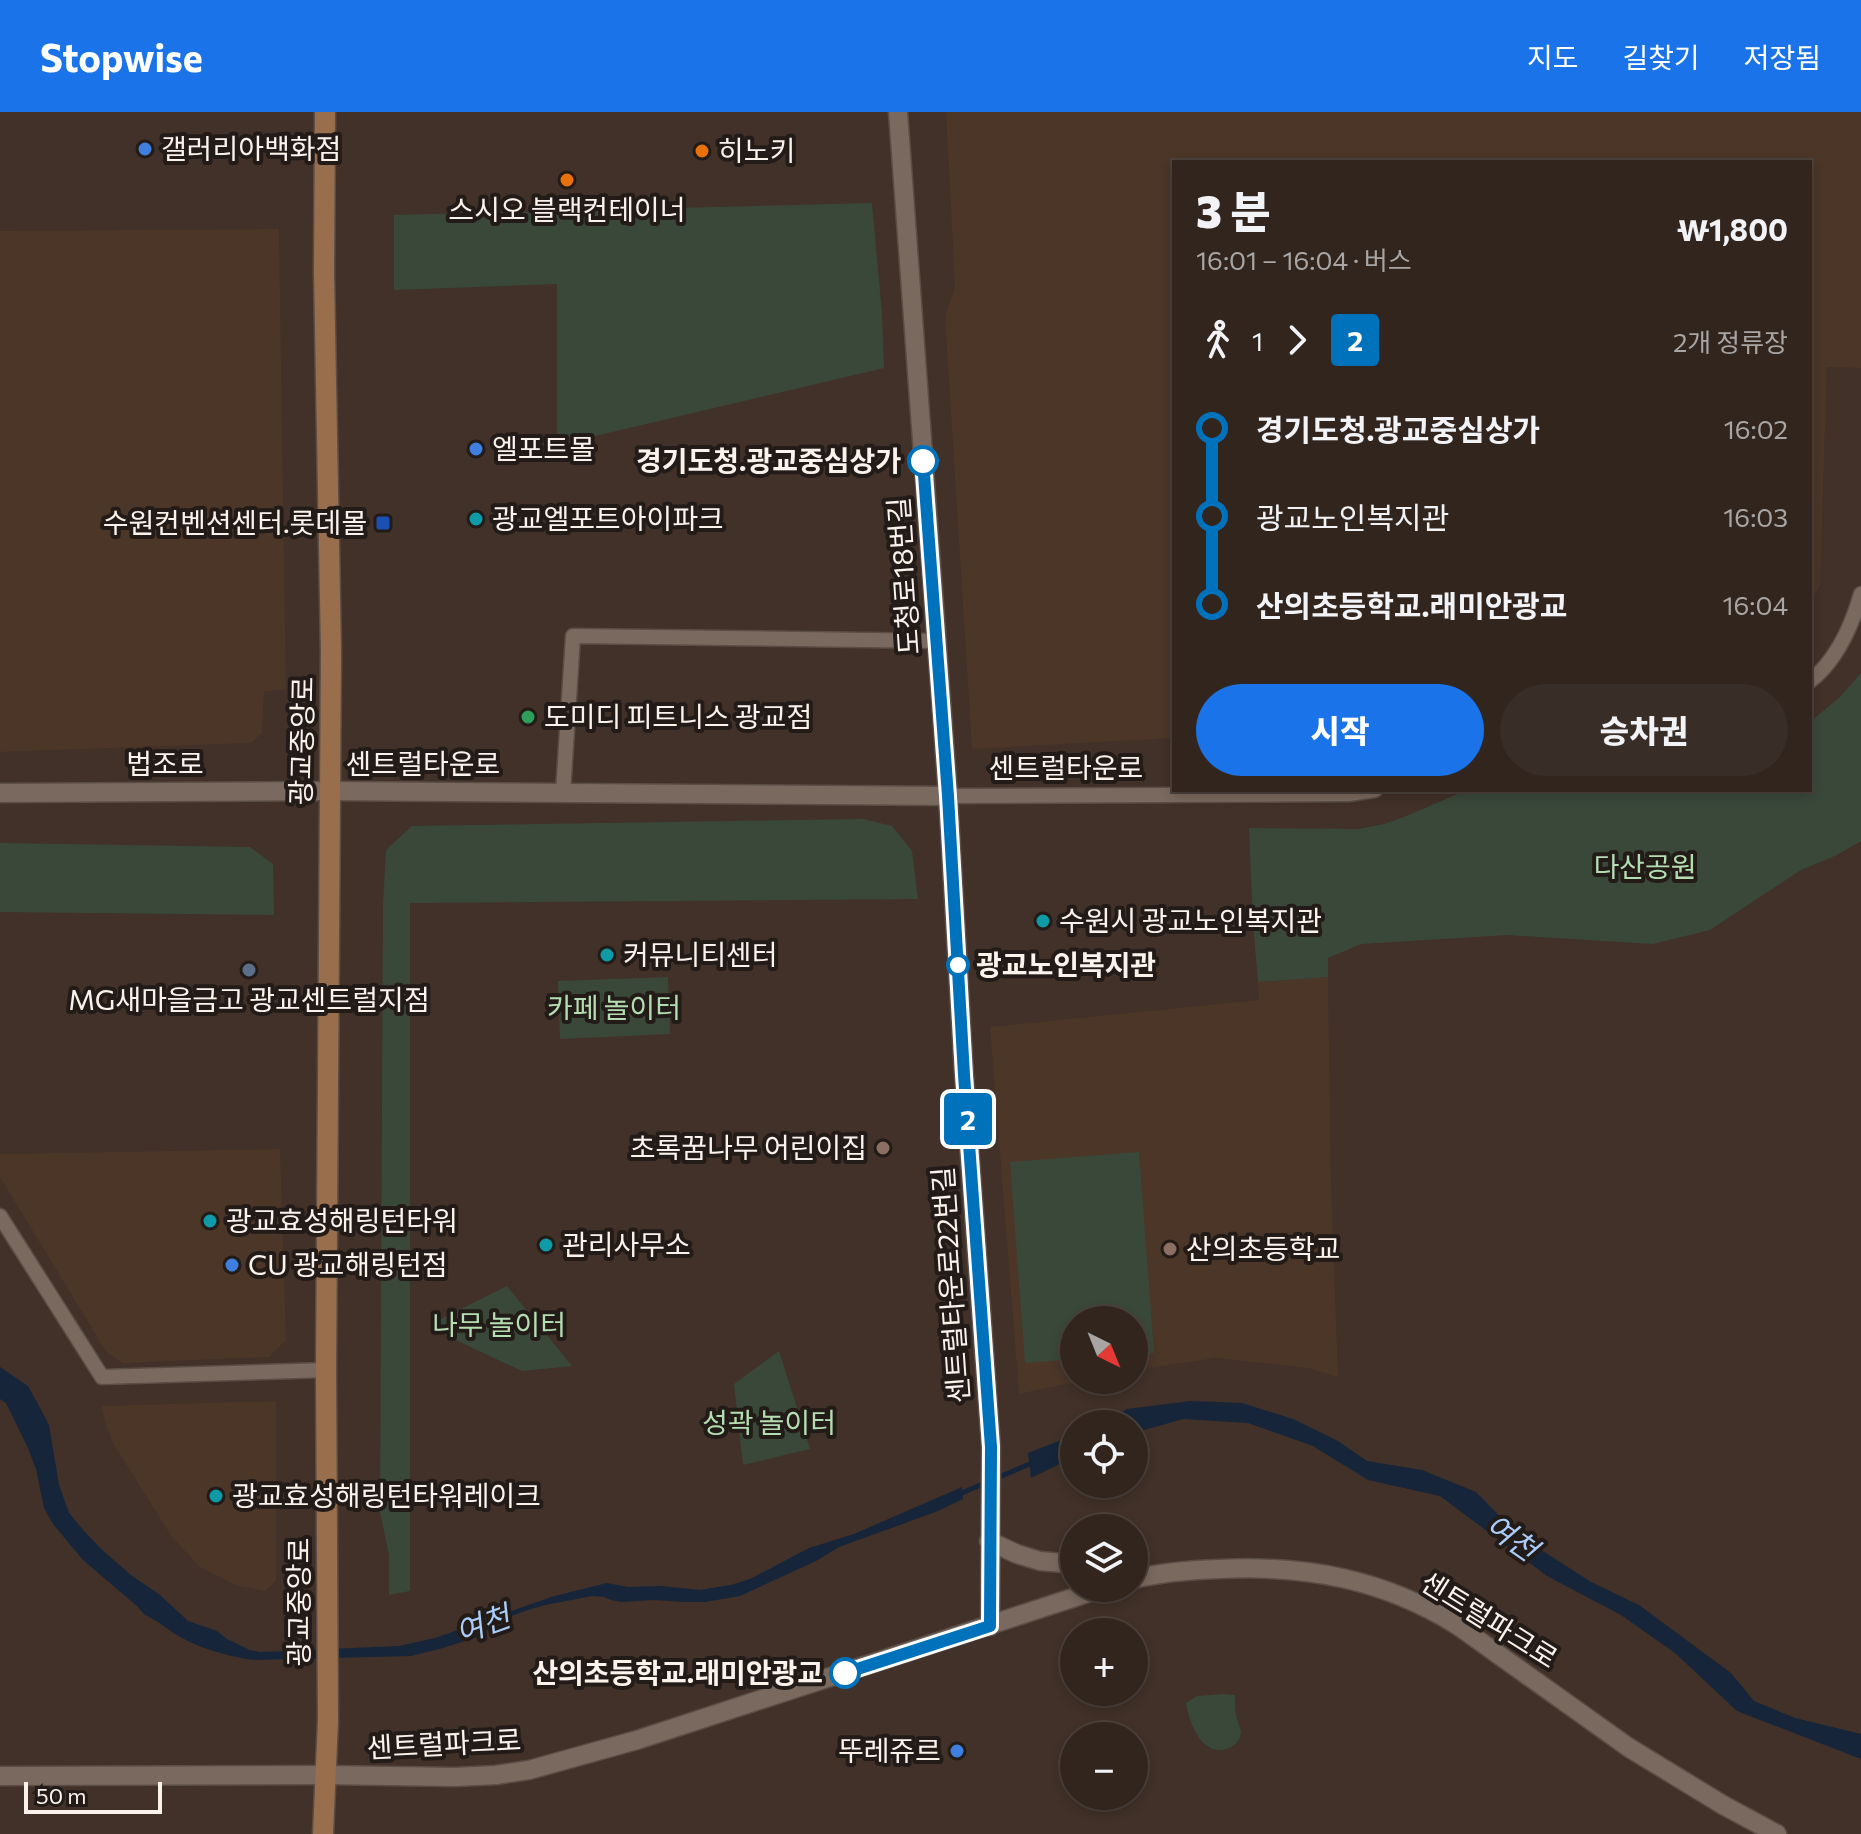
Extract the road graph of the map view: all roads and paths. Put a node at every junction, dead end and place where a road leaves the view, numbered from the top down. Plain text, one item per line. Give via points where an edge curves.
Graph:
1 (325, 112) edge
2 (898, 112) edge
3 (1861, 594) edge
4 (937, 641) junction
5 (1812, 679) edge
6 (329, 791) junction
7 (1362, 792) edge
8 (0, 793) edge
9 (563, 793) junction
10 (948, 796) junction
11 (0, 1216) edge
12 (326, 1370) junction
13 (989, 1539) junction
14 (1060, 1563) edge
15 (1148, 1571) edge
16 (1168, 1573) junction
17 (1148, 1577) edge
18 (1061, 1602) edge
19 (990, 1626) junction
20 (324, 1775) junction
21 (0, 1776) edge
22 (323, 1834) edge
23 (1777, 1834) edge

1 - 6 main road, 광교중앙로
2 - 4 street, 도청로18번길
3 - 5 street via 1838,650
4 - 9 street via 573,636
4 - 10 street, 도청로18번길
6 - 8 street, 법조로
6 - 9 street, 센트럴타운로
6 - 12 main road, 광교중앙로
7 - 10 street, 센트럴타운로
9 - 10 street, 센트럴타운로
10 - 13 street, 센트럴타운로22번길 via 991,1447
11 - 12 street via 102,1377
12 - 20 main road, 광교중앙로
13 - 14 street via 1017,1554
13 - 19 street, 센트럴타운로22번길
15 - 16 street
16 - 17 street, 센트럴파크로
16 - 23 street, 센트럴파크로 via 1247,1567 1304,1571 1358,1581 1415,1602 1457,1625 1628,1747
18 - 19 street, 센트럴파크로
19 - 20 street, 센트럴파크로 via 542,1767 455,1777
20 - 21 street, 센트럴파크로
20 - 22 main road, 광교중앙로

